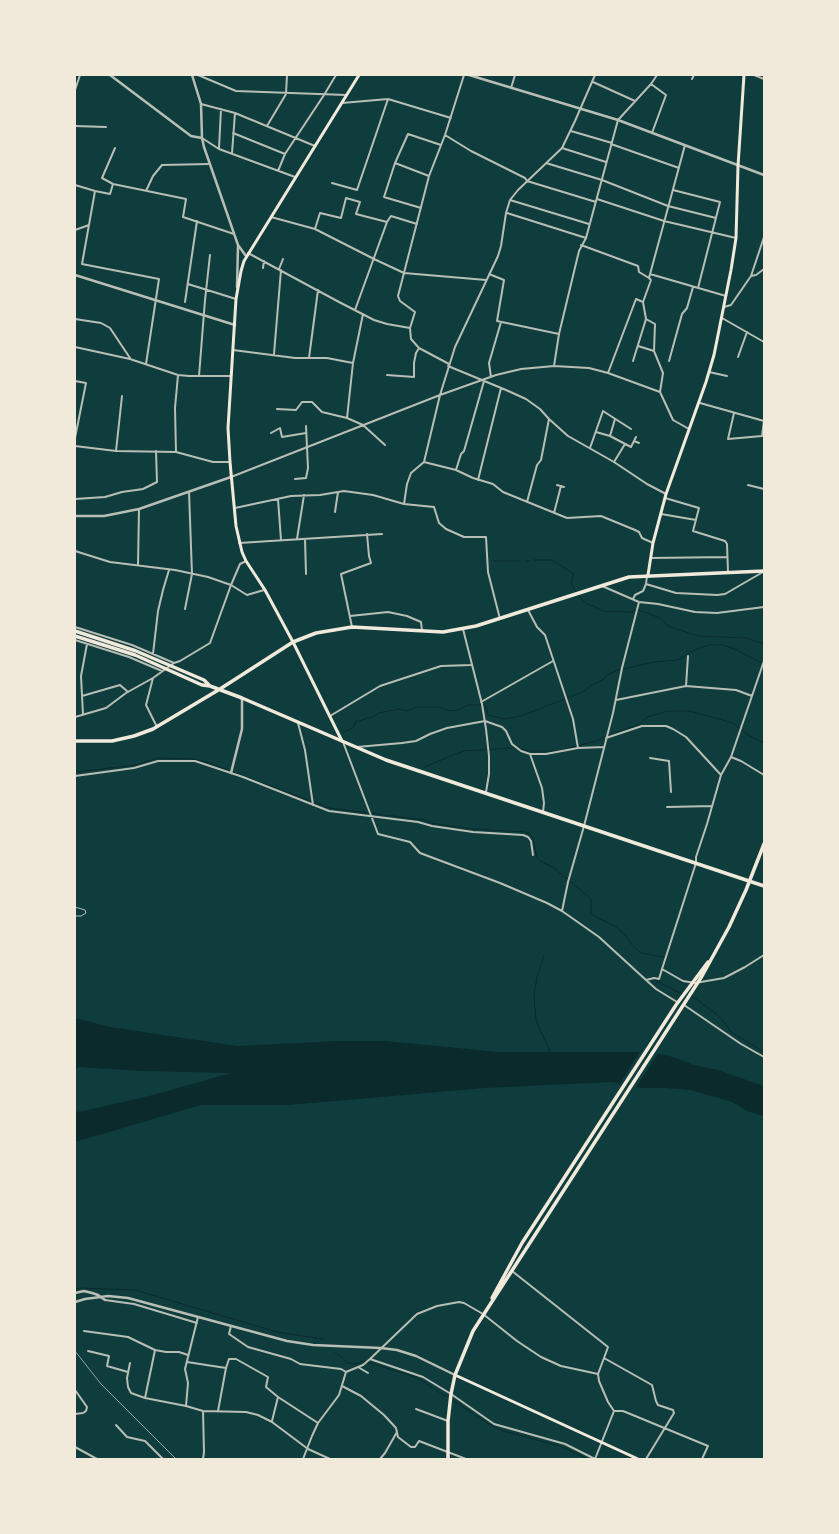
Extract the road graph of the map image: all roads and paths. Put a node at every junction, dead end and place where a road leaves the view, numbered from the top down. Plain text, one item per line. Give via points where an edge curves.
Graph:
1 (80, 75) edge
2 (110, 75) edge
3 (192, 75) edge
4 (198, 75) edge
5 (288, 75) edge
6 (336, 75) edge
7 (359, 75) edge
8 (464, 75) edge
9 (469, 75) edge
10 (515, 75) edge
11 (595, 75) edge
12 (657, 75) edge
13 (694, 75) edge
14 (744, 75) edge
15 (754, 75) edge
16 (692, 79) dead end
17 (764, 79) edge
18 (592, 82) junction
19 (651, 84) junction
20 (511, 88) junction
21 (75, 90) edge
22 (286, 94) junction
23 (324, 95) junction
24 (347, 95) junction
25 (388, 99) junction
26 (636, 101) junction
27 (342, 103) junction
28 (201, 104) junction
29 (581, 108) junction
30 (221, 110) junction
31 (235, 113) junction
32 (451, 118) junction
33 (618, 120) junction
34 (75, 126) edge
35 (267, 126) junction
36 (106, 127) dead end
37 (571, 131) junction
38 (233, 133) junction
39 (652, 133) junction
40 (445, 135) junction
41 (202, 138) junction
42 (295, 138) junction
43 (612, 144) junction
44 (441, 145) junction
45 (685, 145) junction
46 (315, 146) junction
47 (115, 148) dead end
48 (562, 148) junction
49 (219, 149) junction
50 (232, 153) junction
51 (285, 154) junction
52 (606, 162) junction
53 (395, 163) junction
54 (546, 163) junction
55 (209, 164) junction
56 (738, 166) junction
57 (679, 168) junction
58 (278, 171) junction
59 (764, 175) edge
60 (429, 176) junction
61 (295, 177) junction
62 (602, 180) junction
63 (527, 181) junction
64 (332, 183) dead end
65 (113, 184) junction
66 (75, 185) edge
67 (673, 190) junction
68 (95, 191) junction
69 (146, 191) junction
70 (510, 200) junction
71 (596, 200) junction
72 (668, 206) junction
73 (421, 208) junction
74 (506, 213) junction
75 (271, 217) junction
76 (716, 218) junction
77 (197, 221) junction
78 (664, 221) junction
79 (387, 222) junction
80 (417, 224) junction
81 (589, 224) junction
82 (89, 225) junction
83 (315, 229) junction
84 (75, 230) edge
85 (712, 232) junction
86 (235, 234) junction
87 (764, 237) edge
88 (586, 238) junction
89 (736, 238) junction
90 (238, 245) junction
91 (581, 245) junction
92 (247, 254) junction
93 (210, 256) dead end
94 (283, 259) dead end
95 (374, 259) junction
96 (264, 260) junction
97 (263, 268) dead end
98 (764, 269) edge
99 (280, 270) junction
100 (404, 273) junction
101 (489, 274) junction
102 (650, 274) junction
103 (75, 275) edge
104 (751, 276) junction
105 (649, 278) junction
106 (486, 280) junction
107 (187, 284) junction
108 (693, 287) junction
109 (698, 288) junction
110 (207, 289) junction
111 (237, 290) junction
112 (318, 290) junction
113 (726, 297) junction
114 (236, 299) junction
115 (156, 300) junction
116 (185, 302) dead end
117 (643, 302) junction
118 (724, 307) junction
119 (355, 310) junction
120 (363, 314) junction
121 (204, 315) junction
122 (722, 318) junction
123 (75, 319) edge
124 (646, 319) junction
125 (501, 322) junction
126 (234, 325) junction
127 (410, 328) junction
128 (747, 332) junction
129 (559, 334) junction
130 (764, 342) edge
131 (638, 346) junction
132 (75, 347) edge
133 (419, 348) junction
134 (233, 350) junction
135 (654, 351) junction
136 (274, 354) junction
137 (309, 358) junction
138 (738, 358) dead end
139 (130, 359) junction
140 (633, 361) dead end
141 (669, 361) dead end
142 (353, 363) junction
143 (146, 364) junction
144 (448, 365) junction
145 (554, 366) junction
146 (709, 372) junction
147 (608, 373) junction
148 (178, 375) junction
149 (387, 375) dead end
150 (199, 376) junction
151 (231, 376) junction
152 (727, 376) dead end
153 (491, 377) junction
154 (75, 380) edge
155 (483, 380) junction
156 (501, 388) junction
157 (660, 392) junction
158 (440, 395) junction
159 (122, 396) dead end
160 (700, 403) junction
161 (277, 409) dead end
162 (734, 413) junction
163 (347, 418) junction
164 (549, 419) junction
165 (615, 419) junction
166 (764, 421) edge
167 (363, 425) junction
168 (306, 426) dead end
169 (631, 429) dead end
170 (689, 430) junction
171 (306, 432) junction
172 (596, 432) junction
173 (271, 433) dead end
174 (610, 436) junction
175 (636, 437) dead end
176 (75, 438) edge
177 (634, 441) junction
178 (639, 443) dead end
179 (625, 444) junction
180 (385, 445) dead end
181 (75, 446) edge
182 (307, 448) junction
183 (590, 448) junction
184 (116, 451) junction
185 (156, 451) junction
186 (176, 452) junction
187 (230, 462) junction
188 (424, 462) junction
189 (614, 462) junction
190 (456, 470) junction
191 (231, 476) junction
192 (295, 479) dead end
193 (478, 480) junction
194 (557, 485) dead end
195 (748, 485) dead end
196 (561, 486) junction
197 (564, 487) dead end
198 (764, 489) edge
199 (189, 492) junction
200 (338, 492) junction
201 (304, 496) junction
202 (666, 496) junction
203 (75, 498) edge
204 (278, 499) junction
205 (527, 502) junction
206 (404, 504) junction
207 (234, 508) junction
208 (139, 509) junction
209 (335, 512) dead end
210 (554, 513) junction
211 (661, 514) junction
212 (75, 516) edge
213 (696, 520) junction
214 (368, 534) junction
215 (382, 534) dead end
216 (297, 539) junction
217 (305, 539) junction
218 (281, 540) junction
219 (239, 543) junction
220 (652, 543) junction
221 (75, 551) edge
222 (727, 557) junction
223 (650, 558) junction
224 (246, 561) junction
225 (138, 565) junction
226 (169, 570) junction
227 (764, 571) edge
228 (728, 572) junction
229 (192, 574) junction
230 (306, 574) dead end
231 (648, 575) junction
232 (646, 584) junction
233 (601, 585) junction
234 (231, 586) junction
235 (265, 590) junction
236 (633, 598) junction
237 (639, 602) junction
238 (764, 607) edge
239 (185, 610) dead end
240 (527, 610) junction
241 (350, 616) junction
242 (500, 618) junction
243 (75, 627) edge
244 (352, 627) junction
245 (463, 629) junction
246 (75, 631) edge
247 (422, 631) junction
248 (75, 636) edge
249 (75, 640) edge
250 (293, 642) junction
251 (87, 644) junction
252 (153, 654) junction
253 (688, 656) dead end
254 (553, 661) junction
255 (764, 661) edge
256 (173, 663) junction
257 (471, 665) junction
258 (763, 666) edge
259 (163, 671) junction
260 (153, 678) junction
261 (210, 686) junction
262 (686, 686) junction
263 (220, 689) junction
264 (128, 692) junction
265 (82, 696) junction
266 (752, 696) junction
267 (242, 698) junction
268 (616, 700) junction
269 (482, 703) junction
270 (83, 715) junction
271 (330, 716) junction
272 (75, 717) edge
273 (485, 721) junction
274 (298, 723) junction
275 (157, 727) junction
276 (606, 738) junction
277 (75, 741) edge
278 (343, 742) junction
279 (604, 746) junction
280 (354, 747) junction
281 (578, 748) junction
282 (530, 754) junction
283 (730, 757) junction
284 (650, 758) dead end
285 (232, 772) junction
286 (721, 775) junction
287 (764, 775) edge
288 (75, 776) edge
289 (671, 792) dead end
290 (486, 794) junction
291 (313, 804) junction
292 (712, 806) junction
293 (667, 807) dead end
294 (543, 812) junction
295 (370, 815) junction
296 (584, 826) junction
297 (764, 844) edge
298 (533, 855) dead end
299 (696, 863) junction
300 (749, 881) junction
301 (764, 886) edge
302 (75, 907) edge
303 (562, 911) junction
304 (75, 916) edge
305 (716, 951) junction
306 (764, 956) edge
307 (662, 969) junction
308 (647, 980) junction
309 (677, 1004) junction
310 (683, 1007) junction
311 (764, 1057) edge
312 (512, 1271) junction
313 (75, 1293) edge
314 (105, 1300) joint
315 (75, 1302) edge
316 (483, 1314) junction
317 (198, 1317) junction
318 (197, 1323) junction
319 (231, 1326) junction
320 (84, 1331) dead end
321 (381, 1348) junction
322 (155, 1350) junction
323 (88, 1351) dead end
324 (188, 1355) junction
325 (604, 1358) junction
326 (370, 1359) junction
327 (187, 1362) junction
328 (130, 1363) dead end
329 (358, 1367) junction
330 (226, 1368) junction
331 (128, 1372) junction
332 (346, 1372) junction
333 (368, 1373) dead end
334 (598, 1374) junction
335 (455, 1375) junction
336 (342, 1386) junction
337 (75, 1390) edge
338 (451, 1394) junction
339 (278, 1397) junction
340 (145, 1398) junction
341 (186, 1406) junction
342 (416, 1409) dead end
343 (218, 1410) junction
344 (203, 1411) junction
345 (614, 1411) junction
346 (75, 1414) edge
347 (448, 1421) junction
348 (272, 1422) junction
349 (318, 1423) junction
350 (116, 1425) dead end
351 (665, 1428) junction
352 (397, 1431) junction
353 (602, 1442) junction
354 (75, 1448) edge
355 (308, 1449) junction
356 (448, 1452) junction
357 (98, 1459) edge
358 (163, 1459) edge
359 (203, 1459) edge
360 (304, 1459) edge
361 (330, 1459) edge
362 (380, 1459) edge
363 (448, 1459) edge
364 (466, 1459) edge
365 (596, 1459) edge
366 (638, 1459) edge
367 (646, 1459) edge
368 (702, 1459) edge

1 - 21 street
2 - 41 street via 191,136
3 - 28 street
4 - 22 street via 236,91
5 - 22 street
6 - 23 street
7 - 24 main road
8 - 32 street
9 - 20 street
10 - 20 street
11 - 18 street
12 - 19 street
13 - 16 street
14 - 56 main road
15 - 17 street
18 - 26 street
18 - 29 street
19 - 26 street
19 - 39 street via 666,95
20 - 29 street
22 - 23 street
22 - 35 street
23 - 24 street
23 - 42 street
24 - 27 main road
25 - 27 street
25 - 32 street
25 - 64 street via 357,190
26 - 33 street
27 - 46 main road
28 - 30 street
28 - 41 street
29 - 33 street
29 - 37 street
30 - 31 street
30 - 49 street
31 - 35 street
31 - 38 street
32 - 40 street
33 - 39 street
33 - 43 street
34 - 36 street
35 - 42 street
37 - 43 street
37 - 48 street
38 - 50 street
38 - 51 street
39 - 45 street
40 - 44 street
40 - 63 street
41 - 49 street
41 - 55 street
42 - 46 street
42 - 51 street
43 - 52 street
43 - 57 street
44 - 53 street via 408,134
44 - 60 street
45 - 56 street
45 - 57 street
46 - 61 main road
47 - 65 street via 102,178
48 - 52 street
48 - 54 street
49 - 50 street
50 - 58 street
51 - 58 street
52 - 62 street
53 - 60 street
53 - 73 street via 384,197
54 - 62 street
54 - 63 street
55 - 69 street via 162,165 152,176
55 - 86 street
56 - 59 street
56 - 89 main road
57 - 67 street
58 - 61 street
60 - 73 street
61 - 75 main road
62 - 71 street
62 - 72 street
63 - 70 street
63 - 71 street
65 - 68 street via 110,194
65 - 69 street
66 - 68 street
67 - 72 street
67 - 76 street via 720,202
68 - 82 street
69 - 77 street via 186,198 183,217
70 - 74 street
70 - 81 street
71 - 78 street
71 - 81 street
72 - 76 street
72 - 78 street
73 - 80 street
74 - 88 street
74 - 101 street via 501,246
75 - 83 street
75 - 92 main road
76 - 85 street
77 - 86 street
77 - 107 street
78 - 85 street
78 - 102 street
79 - 80 street via 391,216
79 - 83 street via 356,214 360,202 346,198 342,218 320,213
79 - 95 street
80 - 100 street
81 - 88 street
82 - 84 street
82 - 115 street via 82,264 159,279
83 - 95 street
85 - 89 street
85 - 109 street
86 - 90 street
87 - 104 street
88 - 91 street
89 - 113 main road
90 - 92 street
90 - 111 street
91 - 105 street via 638,266 639,272
91 - 129 street
92 - 96 street
92 - 111 main road
93 - 110 street
94 - 99 street
95 - 100 street
95 - 119 street
96 - 97 street
96 - 99 street
98 - 104 street
99 - 112 street
99 - 136 street
100 - 106 street
100 - 127 street via 398,296 400,301 415,312
101 - 106 street
101 - 125 street via 504,280 497,321
102 - 105 street
102 - 108 street
103 - 115 street
104 - 118 street via 731,305
105 - 117 street via 651,280
106 - 144 street
107 - 110 street
107 - 116 street
108 - 109 street
108 - 141 street via 687,308 682,314
109 - 113 street
110 - 114 street
110 - 121 street
111 - 114 main road
112 - 119 street
112 - 137 street
113 - 118 main road
114 - 126 main road
115 - 121 street
115 - 143 street
117 - 124 street
117 - 147 street via 636,299
118 - 122 main road
119 - 120 street
120 - 127 street via 379,322
120 - 142 street
121 - 126 street
121 - 150 street
122 - 128 street
122 - 146 main road
123 - 139 street via 101,323 110,328
124 - 131 street
124 - 135 street via 654,324
125 - 129 street
125 - 153 street via 489,363
126 - 134 main road
127 - 133 street via 411,339
128 - 130 street
128 - 138 street
129 - 145 street
131 - 135 street
131 - 140 street
132 - 139 street
133 - 144 street
133 - 149 street via 414,363 414,377
134 - 136 street
134 - 151 main road
135 - 157 street via 663,372
136 - 137 street
137 - 142 street via 327,358
139 - 143 street
142 - 163 street
143 - 148 street
144 - 155 street
144 - 158 street
145 - 147 street via 589,368
145 - 153 street via 521,369
146 - 152 street
146 - 160 main road
147 - 157 street
148 - 150 street
148 - 186 street via 175,408
150 - 151 street
151 - 187 main road via 228,428
153 - 155 street
154 - 176 street via 86,383
155 - 156 street
155 - 158 street
155 - 190 street via 464,451 460,454
156 - 164 street via 540,408
156 - 193 street
157 - 170 street via 673,420
158 - 167 street
158 - 188 street
159 - 184 street
160 - 162 street
160 - 170 main road
161 - 163 street via 296,410 302,402 312,402 322,412
162 - 166 street
162 - 166 street via 728,439 762,436
163 - 167 street
164 - 183 street via 568,436
164 - 205 street via 541,461 537,465
165 - 169 street
165 - 172 street via 603,411
165 - 174 street
167 - 180 street
167 - 182 street
168 - 171 street
170 - 202 main road
171 - 173 street via 282,437 280,428
171 - 182 street
172 - 174 street
172 - 183 street
174 - 179 street
175 - 177 street
177 - 178 street
177 - 179 street via 631,447
179 - 189 street
181 - 184 street
182 - 191 street
182 - 192 street via 306,478
183 - 189 street
184 - 185 street
185 - 186 street
185 - 203 street via 157,482 105,497
186 - 187 street via 207,461
187 - 191 main road
188 - 190 street
188 - 206 street via 411,473
189 - 202 street
190 - 193 street
191 - 199 street
191 - 207 main road
193 - 205 street via 493,484 502,492
194 - 196 street
195 - 198 street
196 - 197 street
196 - 210 street
199 - 208 street
199 - 229 street
200 - 201 street
200 - 206 street via 369,494
200 - 209 street
201 - 204 street
201 - 216 street
202 - 211 main road
202 - 213 street via 699,508
204 - 207 street
204 - 218 street
205 - 210 street
206 - 242 street via 434,507 439,523 446,529 464,537 486,537 488,572
207 - 219 main road
208 - 212 street via 104,516
208 - 225 street
210 - 220 street via 567,518 601,516 635,530 642,538
211 - 213 street
211 - 220 main road
213 - 222 street via 693,531 725,541
214 - 215 street
214 - 217 street
214 - 241 street via 371,563 341,574
216 - 217 street
216 - 218 street
217 - 230 street
218 - 219 street
219 - 224 main road
220 - 223 main road
221 - 225 street via 110,562
222 - 223 street
222 - 228 street
223 - 231 main road
224 - 234 street via 240,564
224 - 235 main road
225 - 226 street
226 - 229 street
226 - 252 street via 158,611
227 - 228 main road
227 - 232 street via 725,594 717,595 676,593
228 - 231 main road
229 - 234 street
229 - 239 street
231 - 232 street
231 - 233 main road
232 - 236 street via 643,591
233 - 236 street
233 - 240 main road
234 - 235 street via 247,595
234 - 256 street via 210,643
235 - 250 main road
236 - 237 street
237 - 238 street via 695,612 717,613
237 - 268 street
240 - 242 main road
240 - 254 street via 545,635
241 - 244 street
241 - 247 street via 388,612 422,622
242 - 245 main road
243 - 252 street
244 - 247 main road
244 - 250 main road via 316,633
245 - 247 main road via 443,632
245 - 257 street
246 - 261 main road via 136,651 204,680
248 - 261 main road via 129,653
249 - 251 street
250 - 263 main road
250 - 271 main road
251 - 259 street
251 - 265 street via 81,676
252 - 256 street
253 - 262 street
254 - 269 street
254 - 281 street via 573,719
255 - 258 street
256 - 259 street
257 - 269 street
257 - 271 street via 441,666 380,686
258 - 266 street
259 - 260 street
260 - 264 street
260 - 275 street via 146,705
261 - 263 main road
262 - 266 street via 736,690
262 - 268 street
263 - 267 main road
263 - 275 main road
264 - 265 street via 120,685
264 - 270 street via 106,708
265 - 270 street
266 - 283 street
267 - 274 main road
267 - 285 street via 242,729
268 - 276 street
269 - 273 street
270 - 272 street
271 - 278 main road
273 - 280 street via 447,728 409,742
273 - 282 street via 502,727 512,744
273 - 290 street via 490,774
274 - 278 main road
274 - 291 street
275 - 277 main road via 112,741
276 - 279 street
276 - 286 street via 642,726 673,728 686,737
278 - 280 main road
278 - 295 street
279 - 281 street
279 - 296 street
280 - 290 main road
281 - 282 street
282 - 294 street via 542,788
283 - 286 street
283 - 287 street
284 - 289 street via 669,760
285 - 288 street via 195,761 158,761 134,768
285 - 291 street
286 - 292 street
290 - 294 main road
291 - 295 street via 329,811
292 - 293 street
292 - 299 street
294 - 296 main road
295 - 298 street via 473,832 524,835 531,841
295 - 303 street via 378,834 410,842 420,853 500,883
296 - 299 main road
296 - 303 street
297 - 300 main road
299 - 300 main road
299 - 307 street
300 - 301 main road
300 - 305 main road
302 - 304 lane via 85,910 86,913
303 - 308 street via 599,937
305 - 309 main road
305 - 310 main road
306 - 307 street via 724,978 695,983 683,981
307 - 308 street via 659,979
308 - 309 street
309 - 316 main road via 522,1243
310 - 311 street
310 - 312 main road
312 - 316 main road
312 - 325 street via 608,1347
313 - 314 street via 92,1293
314 - 318 street via 134,1304
315 - 317 street via 108,1296 128,1298
316 - 321 street via 459,1302 424,1310
316 - 334 street via 517,1341 546,1359 562,1366
316 - 335 main road
317 - 318 street
317 - 319 street
318 - 324 street
319 - 321 street via 300,1343
319 - 332 street via 230,1334 248,1347 291,1358 300,1364 341,1369
320 - 322 street via 128,1337
321 - 326 street
321 - 335 street via 416,1356
322 - 324 street
322 - 340 street
323 - 331 street via 109,1356 107,1366
324 - 327 street
325 - 334 street
325 - 351 street via 652,1385 658,1405 673,1410 674,1413
326 - 329 street
326 - 338 street via 423,1377
327 - 330 street
327 - 341 street
328 - 331 street
329 - 332 street
329 - 333 street
330 - 339 street via 229,1359 236,1359 268,1378 266,1387
330 - 343 street
331 - 340 street via 128,1387 131,1393
332 - 336 street
334 - 345 street via 603,1392
335 - 338 main road
335 - 353 main road
336 - 349 street via 335,1401
336 - 352 street via 361,1396 384,1415
337 - 346 street via 87,1407 83,1413
338 - 347 main road
338 - 365 street via 494,1424 565,1444
339 - 348 street
339 - 349 street
340 - 341 street
341 - 344 street
342 - 347 street
343 - 344 street
343 - 348 street via 246,1412
344 - 359 street
345 - 351 street via 623,1411
345 - 353 street
347 - 356 main road
348 - 355 street
349 - 355 street
350 - 358 street via 126,1437 145,1441
351 - 367 street
351 - 368 street via 708,1446
352 - 356 street via 398,1437 411,1447 415,1447 419,1441
352 - 362 street
353 - 365 street
353 - 366 main road
354 - 357 street
355 - 360 street
355 - 361 street
356 - 363 main road
356 - 364 street

